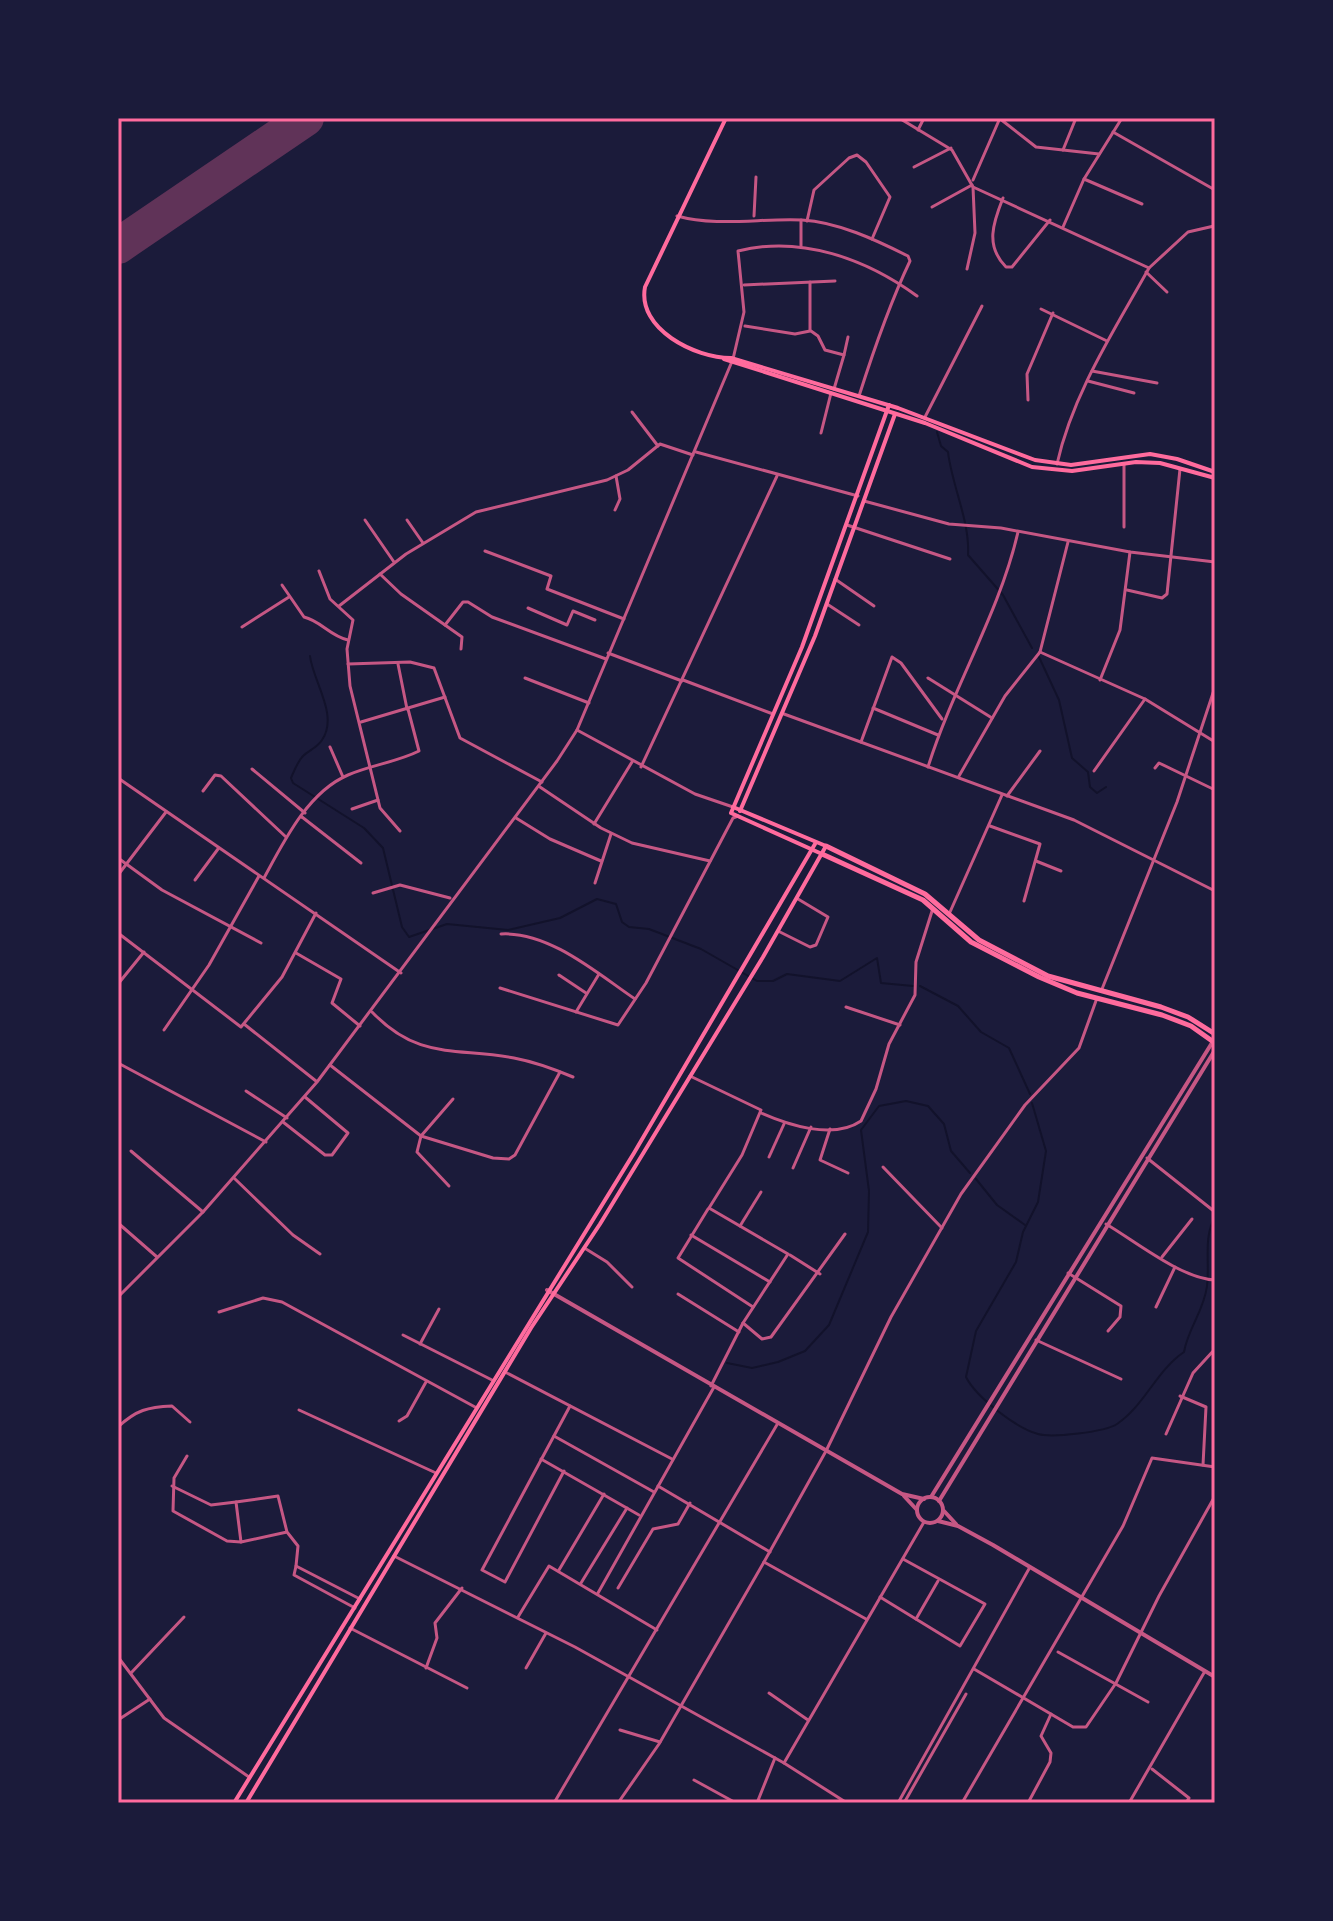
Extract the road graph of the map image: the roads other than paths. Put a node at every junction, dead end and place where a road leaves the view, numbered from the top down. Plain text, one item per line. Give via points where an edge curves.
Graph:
1 (726, 118) edge
2 (899, 118) edge
3 (924, 118) edge
4 (1000, 118) edge
5 (1076, 118) edge
6 (1122, 118) edge
7 (918, 130) junction
8 (1113, 132) junction
9 (1215, 133) edge
10 (951, 148) junction
11 (1063, 150) junction
12 (1099, 154) junction
13 (914, 167) dead end
14 (756, 177) dead end
15 (1084, 179) junction
16 (972, 185) junction
17 (1215, 190) edge
18 (1003, 198) junction
19 (1142, 204) dead end
20 (932, 207) dead end
21 (677, 216) junction
22 (754, 216) dead end
23 (801, 220) junction
24 (1050, 220) junction
25 (807, 221) junction
26 (1215, 226) edge
27 (1063, 227) junction
28 (1215, 235) edge
29 (871, 240) junction
30 (801, 246) junction
31 (967, 269) dead end
32 (1148, 270) junction
33 (835, 281) dead end
34 (810, 282) junction
35 (899, 283) junction
36 (744, 285) junction
37 (1167, 292) dead end
38 (917, 296) dead end
39 (982, 306) dead end
40 (1041, 309) dead end
41 (1053, 313) junction
42 (743, 325) junction
43 (810, 331) junction
44 (848, 337) dead end
45 (1107, 341) junction
46 (844, 355) junction
47 (732, 361) junction
48 (1092, 371) junction
49 (1087, 381) junction
50 (1157, 383) dead end
51 (833, 391) junction
52 (1134, 393) dead end
53 (859, 396) junction
54 (1028, 400) dead end
55 (888, 408) junction
56 (898, 408) junction
57 (632, 412) dead end
58 (895, 414) junction
59 (925, 417) junction
60 (821, 433) dead end
61 (658, 446) junction
62 (694, 453) junction
63 (1134, 455) junction
64 (1136, 462) junction
65 (1056, 464) junction
66 (1124, 464) junction
67 (1180, 467) junction
68 (1215, 472) edge
69 (616, 476) junction
70 (777, 476) junction
71 (1215, 478) edge
72 (858, 496) junction
73 (864, 501) junction
74 (615, 510) dead end
75 (365, 520) dead end
76 (407, 520) dead end
77 (847, 525) junction
78 (1124, 527) dead end
79 (854, 528) junction
80 (1018, 532) junction
81 (1068, 542) junction
82 (423, 543) junction
83 (485, 551) dead end
84 (1130, 552) junction
85 (1173, 556) junction
86 (950, 559) dead end
87 (394, 562) junction
88 (1215, 562) edge
89 (319, 571) dead end
90 (380, 574) junction
91 (835, 579) junction
92 (282, 585) dead end
93 (1127, 590) junction
94 (289, 597) junction
95 (827, 604) junction
96 (339, 606) junction
97 (874, 606) dead end
98 (528, 608) dead end
99 (624, 619) junction
100 (595, 620) dead end
101 (445, 625) junction
102 (859, 625) dead end
103 (242, 627) dead end
104 (348, 640) junction
105 (461, 649) dead end
106 (1040, 652) junction
107 (608, 653) junction
108 (606, 659) junction
109 (347, 664) junction
110 (398, 664) junction
111 (525, 678) dead end
112 (928, 678) dead end
113 (683, 680) junction
114 (1099, 680) junction
115 (1215, 687) edge
116 (953, 695) junction
117 (446, 697) junction
118 (1145, 699) junction
119 (589, 703) junction
120 (873, 708) junction
121 (408, 709) junction
122 (775, 714) junction
123 (784, 714) junction
124 (992, 718) junction
125 (943, 720) junction
126 (361, 722) junction
127 (577, 730) junction
128 (1201, 733) junction
129 (938, 735) junction
130 (861, 742) junction
131 (1215, 742) edge
132 (330, 747) dead end
133 (1040, 751) dead end
134 (632, 762) junction
135 (371, 766) junction
136 (641, 767) junction
137 (928, 767) junction
138 (1155, 768) dead end
139 (252, 769) dead end
140 (1094, 771) dead end
141 (343, 777) junction
142 (959, 777) junction
143 (118, 778) edge
144 (1186, 778) junction
145 (541, 784) junction
146 (1215, 790) edge
147 (203, 791) dead end
148 (1005, 795) junction
149 (378, 800) junction
150 (352, 809) dead end
151 (166, 812) junction
152 (734, 812) junction
153 (303, 815) junction
154 (515, 817) junction
155 (594, 824) junction
156 (990, 826) junction
157 (400, 831) dead end
158 (611, 834) junction
159 (286, 837) junction
160 (815, 843) junction
161 (826, 846) junction
162 (218, 849) junction
163 (811, 849) junction
164 (822, 854) junction
165 (118, 858) edge
166 (1153, 860) junction
167 (601, 861) junction
168 (710, 861) junction
169 (1036, 861) junction
170 (361, 863) dead end
171 (126, 864) junction
172 (1061, 871) dead end
173 (118, 875) edge
174 (261, 877) junction
175 (195, 880) dead end
176 (595, 883) dead end
177 (1215, 891) edge
178 (373, 893) dead end
179 (452, 899) junction
180 (798, 899) junction
181 (1024, 901) dead end
182 (933, 907) junction
183 (316, 913) junction
184 (948, 916) junction
185 (231, 926) junction
186 (778, 931) junction
187 (118, 933) edge
188 (501, 934) dead end
189 (760, 939) junction
190 (261, 943) dead end
191 (771, 944) junction
192 (144, 952) junction
193 (296, 953) junction
194 (401, 973) junction
195 (599, 974) junction
196 (559, 975) dead end
197 (118, 984) edge
198 (500, 988) dead end
199 (193, 989) junction
200 (586, 993) junction
201 (1099, 996) junction
202 (635, 999) junction
203 (846, 1007) dead end
204 (372, 1012) junction
205 (575, 1013) junction
206 (713, 1018) junction
207 (721, 1023) junction
208 (244, 1024) junction
209 (900, 1025) junction
210 (360, 1026) junction
211 (164, 1030) dead end
212 (1214, 1039) edge
213 (1215, 1050) edge
214 (118, 1063) edge
215 (330, 1065) junction
216 (560, 1072) junction
217 (690, 1076) junction
218 (573, 1077) dead end
219 (317, 1082) junction
220 (246, 1091) dead end
221 (305, 1097) junction
222 (453, 1099) dead end
223 (761, 1113) junction
224 (287, 1118) junction
225 (283, 1122) junction
226 (785, 1123) junction
227 (811, 1127) junction
228 (830, 1129) junction
229 (421, 1136) junction
230 (266, 1142) junction
231 (131, 1151) dead end
232 (634, 1153) junction
233 (640, 1157) junction
234 (769, 1157) dead end
235 (1147, 1158) junction
236 (883, 1167) dead end
237 (793, 1168) dead end
238 (848, 1173) dead end
239 (234, 1178) junction
240 (449, 1186) dead end
241 (761, 1192) dead end
242 (709, 1208) junction
243 (203, 1212) junction
244 (1215, 1212) edge
245 (1192, 1219) dead end
246 (118, 1223) edge
247 (1106, 1224) junction
248 (740, 1226) junction
249 (942, 1228) junction
250 (845, 1234) dead end
251 (691, 1235) junction
252 (584, 1248) junction
253 (320, 1254) dead end
254 (788, 1254) junction
255 (157, 1257) junction
256 (1162, 1257) junction
257 (1175, 1266) junction
258 (1068, 1273) junction
259 (820, 1274) junction
260 (1074, 1276) junction
261 (1215, 1280) edge
262 (770, 1282) junction
263 (632, 1287) dead end
264 (547, 1290) junction
265 (553, 1293) junction
266 (678, 1294) dead end
267 (118, 1297) edge
268 (753, 1307) junction
269 (1156, 1307) dead end
270 (439, 1309) dead end
271 (219, 1312) dead end
272 (743, 1323) junction
273 (1108, 1331) dead end
274 (739, 1332) junction
275 (403, 1335) dead end
276 (1036, 1340) junction
277 (420, 1344) junction
278 (1215, 1349) edge
279 (505, 1372) junction
280 (1121, 1379) dead end
281 (492, 1380) junction
282 (427, 1381) junction
283 (713, 1387) junction
284 (1180, 1396) junction
285 (570, 1406) junction
286 (475, 1407) junction
287 (299, 1410) dead end
288 (399, 1421) dead end
289 (190, 1422) dead end
290 (778, 1423) junction
291 (118, 1427) edge
292 (1166, 1434) dead end
293 (554, 1436) junction
294 (826, 1451) junction
295 (187, 1456) dead end
296 (541, 1459) junction
297 (672, 1459) junction
298 (1203, 1465) junction
299 (1215, 1467) edge
300 (564, 1471) junction
301 (436, 1473) junction
302 (172, 1486) junction
303 (658, 1486) junction
304 (654, 1492) junction
305 (604, 1494) junction
306 (902, 1494) junction
307 (1215, 1496) edge
308 (931, 1497) junction
309 (924, 1499) junction
310 (939, 1501) junction
311 (236, 1502) junction
312 (690, 1503) junction
313 (627, 1507) junction
314 (917, 1510) junction
315 (944, 1511) junction
316 (640, 1515) junction
317 (721, 1521) junction
318 (938, 1521) junction
319 (924, 1522) junction
320 (958, 1526) junction
321 (287, 1532) junction
322 (241, 1542) junction
323 (770, 1552) junction
324 (394, 1556) junction
325 (903, 1559) junction
326 (764, 1562) junction
327 (296, 1566) junction
328 (1030, 1567) junction
329 (559, 1570) junction
330 (939, 1580) junction
331 (581, 1583) junction
332 (462, 1588) junction
333 (618, 1588) dead end
334 (598, 1593) junction
335 (880, 1597) junction
336 (1081, 1598) junction
337 (360, 1599) junction
338 (355, 1608) junction
339 (184, 1617) dead end
340 (518, 1617) junction
341 (916, 1619) junction
342 (866, 1620) junction
343 (350, 1628) junction
344 (657, 1630) junction
345 (547, 1632) junction
346 (1141, 1635) junction
347 (1058, 1652) dead end
348 (118, 1657) edge
349 (426, 1668) junction
350 (526, 1668) dead end
351 (974, 1669) junction
352 (1205, 1671) junction
353 (131, 1673) junction
354 (1215, 1677) edge
355 (630, 1680) junction
356 (1116, 1683) junction
357 (467, 1688) dead end
358 (769, 1693) dead end
359 (966, 1694) dead end
360 (1024, 1697) junction
361 (150, 1699) junction
362 (1148, 1702) dead end
363 (680, 1706) junction
364 (1051, 1714) junction
365 (118, 1720) edge
366 (808, 1720) junction
367 (620, 1730) dead end
368 (660, 1742) junction
369 (775, 1758) junction
370 (784, 1763) junction
371 (1151, 1768) junction
372 (251, 1779) junction
373 (694, 1780) dead end
374 (1188, 1801) edge
375 (234, 1803) edge
376 (246, 1803) edge
377 (554, 1803) edge
378 (618, 1803) edge
379 (736, 1803) edge
380 (757, 1803) edge
381 (847, 1803) edge
382 (898, 1803) edge
383 (904, 1803) edge
384 (963, 1803) edge
385 (1028, 1803) edge
386 (1129, 1803) edge
387 (1193, 1803) edge

1 - 21 main road
2 - 7 street
3 - 7 street
4 - 11 street via 1032,145
4 - 16 street
5 - 11 street
6 - 8 street
7 - 10 street
8 - 12 street
8 - 17 street
9 - 17 street
10 - 13 street
10 - 16 street
11 - 12 street
12 - 15 street
14 - 22 street
15 - 19 street
15 - 27 street
16 - 18 street
16 - 20 street
16 - 31 street via 975,233
17 - 26 street
18 - 24 street
18 - 24 street via 992,236 1006,267 1012,267
21 - 23 street
21 - 47 main road via 649,276 645,308 653,322 678,341
23 - 25 street
23 - 30 street
24 - 27 street
25 - 29 street
25 - 29 street via 814,190 851,156 859,156 890,197
26 - 28 street
26 - 32 street via 1188,232
27 - 32 street
29 - 35 street via 910,259
30 - 35 street via 824,249
30 - 36 street via 739,251
32 - 37 street
32 - 45 street
33 - 34 street
34 - 36 street
34 - 43 street
35 - 38 street
35 - 53 street
36 - 42 street
39 - 59 street
40 - 41 street
41 - 45 street
41 - 54 street via 1027,374
42 - 43 street via 795,334
42 - 47 street
43 - 46 street via 825,350
44 - 46 street
45 - 48 street
46 - 51 street
47 - 51 main road
47 - 62 street
48 - 49 street
48 - 50 street
49 - 52 street
49 - 65 street
51 - 53 main road
51 - 55 main road
51 - 60 street
53 - 55 main road
55 - 56 main road
55 - 58 main road
55 - 72 main road
56 - 58 main road
56 - 59 main road
57 - 61 street
58 - 66 main road via 1032,467 1072,471
58 - 73 main road
59 - 65 main road
61 - 62 street
61 - 69 street
62 - 70 street
62 - 99 street
63 - 64 main road
63 - 65 main road
63 - 68 main road via 1162,455
64 - 66 main road
64 - 67 main road
66 - 78 street
67 - 71 main road
67 - 85 street
69 - 74 street via 620,499
69 - 82 street via 485,508
70 - 72 street
70 - 113 street
72 - 77 main road
73 - 79 main road
73 - 80 street via 942,522
75 - 87 street
76 - 82 street
77 - 79 street
77 - 122 main road
79 - 86 street
79 - 91 main road
80 - 81 street
80 - 116 street via 1006,575
81 - 84 street
81 - 106 street
82 - 87 street
83 - 99 street via 551,576 547,589
84 - 85 street
84 - 93 street
85 - 88 street
85 - 93 street via 1164,597
87 - 90 street
89 - 96 street via 330,599
90 - 96 street
90 - 101 street
91 - 95 main road
91 - 97 street
92 - 94 street
93 - 114 street via 1120,630
94 - 103 street
94 - 104 street via 304,617 315,618 332,635
95 - 102 street
95 - 123 main road
96 - 104 street via 354,624
98 - 100 street via 567,625 573,611
99 - 107 street
101 - 105 street via 462,637
101 - 108 street via 468,602 481,612
104 - 109 street
106 - 114 street
106 - 124 street
107 - 108 street
107 - 113 street
108 - 119 street
109 - 110 street
109 - 126 street
110 - 117 street via 434,668
110 - 121 street
111 - 119 street
112 - 116 street
113 - 122 street
113 - 136 street
114 - 118 street
115 - 128 street
116 - 124 street
116 - 125 street
117 - 121 street
117 - 145 street via 460,738
118 - 128 street
118 - 140 street
119 - 127 street
120 - 125 street via 892,657
120 - 129 street
120 - 130 street
121 - 126 street
121 - 135 street via 419,751
122 - 152 main road
123 - 130 street
123 - 152 main road
124 - 142 street
125 - 129 street
126 - 135 street
127 - 134 street
127 - 145 street
128 - 131 street
128 - 144 street
129 - 137 street
130 - 137 street
132 - 141 street
133 - 148 street
134 - 136 street
134 - 155 street
135 - 141 street
135 - 149 street
136 - 152 street
137 - 142 street
138 - 144 street via 1159,763
139 - 153 street
141 - 153 street via 323,789
142 - 148 street
143 - 151 street
144 - 146 street
144 - 166 street
145 - 154 street
145 - 155 street
147 - 159 street via 215,775 221,776
148 - 156 street
148 - 166 street via 1074,820
149 - 150 street
149 - 157 street
151 - 162 street
151 - 171 street
152 - 160 main road
152 - 163 main road
152 - 168 street
153 - 159 street
153 - 170 street
154 - 167 street
154 - 179 street
155 - 158 street
156 - 169 street via 1039,842
156 - 184 street
158 - 167 street
158 - 168 street via 641,847
159 - 174 street
160 - 161 main road
160 - 163 main road
161 - 164 main road
161 - 184 highway via 925,894
162 - 174 street
162 - 175 street
163 - 164 main road
163 - 189 main road
164 - 180 main road
164 - 182 highway
165 - 171 street
166 - 177 street
166 - 201 street
167 - 176 street
168 - 202 street
169 - 172 street
169 - 181 street
171 - 173 street
171 - 185 street via 162,890
174 - 183 street
174 - 185 street
178 - 179 street via 400,885
179 - 194 street
180 - 186 main road
180 - 186 street via 828,917 816,945
182 - 184 highway
182 - 209 street via 916,962 915,995
183 - 193 street
183 - 194 street
184 - 201 highway via 971,942 1008,962 1061,988
185 - 190 street
185 - 199 street
186 - 191 main road
187 - 192 street
188 - 195 street via 517,933 551,946
189 - 191 main road
189 - 206 main road
191 - 207 main road
192 - 197 street
192 - 199 street
193 - 208 street
193 - 210 street via 341,979 332,1003
194 - 204 street
195 - 200 street
195 - 202 street
196 - 200 street
198 - 205 street
199 - 208 street via 241,1027
199 - 211 street
200 - 205 street
201 - 212 highway via 1162,1015
201 - 249 street via 1079,1048 1025,1105
202 - 205 street via 618,1025
203 - 209 street
204 - 210 street
204 - 216 street via 391,1030 434,1051 514,1058
206 - 207 main road
206 - 232 main road
207 - 217 main road
208 - 219 street
209 - 228 street via 861,1121
210 - 215 street
212 - 258 street
213 - 235 street
214 - 230 street
215 - 219 street
215 - 229 street
216 - 218 street
216 - 229 street via 509,1159 477,1155
217 - 223 street via 759,1107
217 - 233 main road
219 - 221 street
220 - 224 street
221 - 224 street
221 - 225 street via 348,1133 332,1155
222 - 229 street
223 - 226 street
223 - 242 street
224 - 225 street
225 - 230 street
226 - 227 street
226 - 234 street
227 - 228 street
227 - 237 street
228 - 238 street via 820,1160
229 - 240 street via 418,1155
230 - 239 street
231 - 243 street
232 - 233 main road
232 - 264 main road
233 - 252 main road
235 - 244 street
235 - 247 street
236 - 249 street
239 - 243 street
239 - 253 street via 283,1227
241 - 248 street
242 - 248 street
242 - 251 street
243 - 255 street
245 - 256 street
246 - 255 street
247 - 256 street
247 - 260 street
248 - 254 street
249 - 294 street via 891,1317
250 - 259 street
251 - 262 street
251 - 268 street via 678,1254 680,1261
252 - 263 street
252 - 265 main road
254 - 259 street
254 - 262 street
255 - 267 street
256 - 257 street
257 - 261 street
257 - 269 street
258 - 260 street
258 - 308 street
259 - 272 street via 768,1340
260 - 273 street via 1121,1306 1120,1317
260 - 276 street
262 - 268 street
264 - 265 street
264 - 281 main road
265 - 279 main road
265 - 283 street
266 - 274 street
268 - 272 street
270 - 277 street
271 - 282 street via 269,1298
272 - 274 street
274 - 283 street
275 - 277 street
276 - 280 street
276 - 310 street
277 - 281 street
278 - 284 street
279 - 285 street
279 - 324 main road
281 - 286 main road
282 - 286 street
282 - 288 street
283 - 290 street
283 - 297 street
284 - 292 street
284 - 298 street via 1205,1405
285 - 293 street
285 - 297 street
286 - 301 main road
287 - 301 street
289 - 291 street via 172,1406 152,1406 134,1412
290 - 294 street
290 - 317 street
293 - 296 street
293 - 304 street
294 - 306 street
294 - 323 street
295 - 302 street
296 - 300 street
296 - 300 street via 481,1568 504,1582
297 - 303 street
298 - 299 street
298 - 336 street via 1152,1458 1123,1526
300 - 305 street
301 - 337 main road
302 - 311 street via 211,1505
302 - 322 street via 174,1513 227,1541
303 - 304 street
303 - 312 street
304 - 316 street
305 - 313 street
305 - 329 street
306 - 309 street
306 - 314 street
307 - 346 street
308 - 309 street
308 - 310 street
309 - 314 street
310 - 315 street
311 - 321 street via 278,1496
311 - 322 street
312 - 317 street
312 - 333 street via 678,1524 653,1529
313 - 316 street
313 - 331 street
314 - 319 street
315 - 318 street
315 - 320 street
316 - 334 street
317 - 323 street
317 - 344 street
318 - 319 street
318 - 320 street
319 - 325 street
320 - 328 street
321 - 322 street
321 - 327 street via 298,1546
323 - 326 street
324 - 332 street
324 - 343 main road
325 - 330 street
325 - 335 street
326 - 342 street
326 - 363 street
327 - 337 street
327 - 338 street via 294,1575
328 - 336 street
328 - 351 street
329 - 331 street
329 - 340 street via 546,1568
330 - 341 street
330 - 341 street via 985,1604 960,1646
331 - 334 street
332 - 340 street
332 - 349 street via 435,1623 437,1641
334 - 344 street
335 - 341 street
335 - 342 street
336 - 346 street
336 - 360 street
337 - 338 main road
338 - 372 main road
339 - 353 street
340 - 345 street
342 - 366 street
343 - 349 street
343 - 376 main road
344 - 355 street
345 - 350 street
345 - 355 street
346 - 352 street
346 - 356 street
347 - 356 street
348 - 353 street
349 - 357 street
351 - 360 street
351 - 382 street
352 - 354 street
352 - 371 street
353 - 361 street
355 - 363 street
355 - 377 street
356 - 362 street
356 - 364 street via 1086,1727 1073,1727
358 - 366 street
359 - 383 street
360 - 364 street
360 - 384 street
361 - 365 street
361 - 372 street via 168,1722
363 - 368 street
363 - 369 street
364 - 385 street via 1041,1736 1050,1762
366 - 370 street
367 - 368 street
368 - 378 street
369 - 370 street
369 - 380 street
370 - 381 street
371 - 374 street
371 - 386 street
372 - 375 main road
373 - 379 street
374 - 387 street

